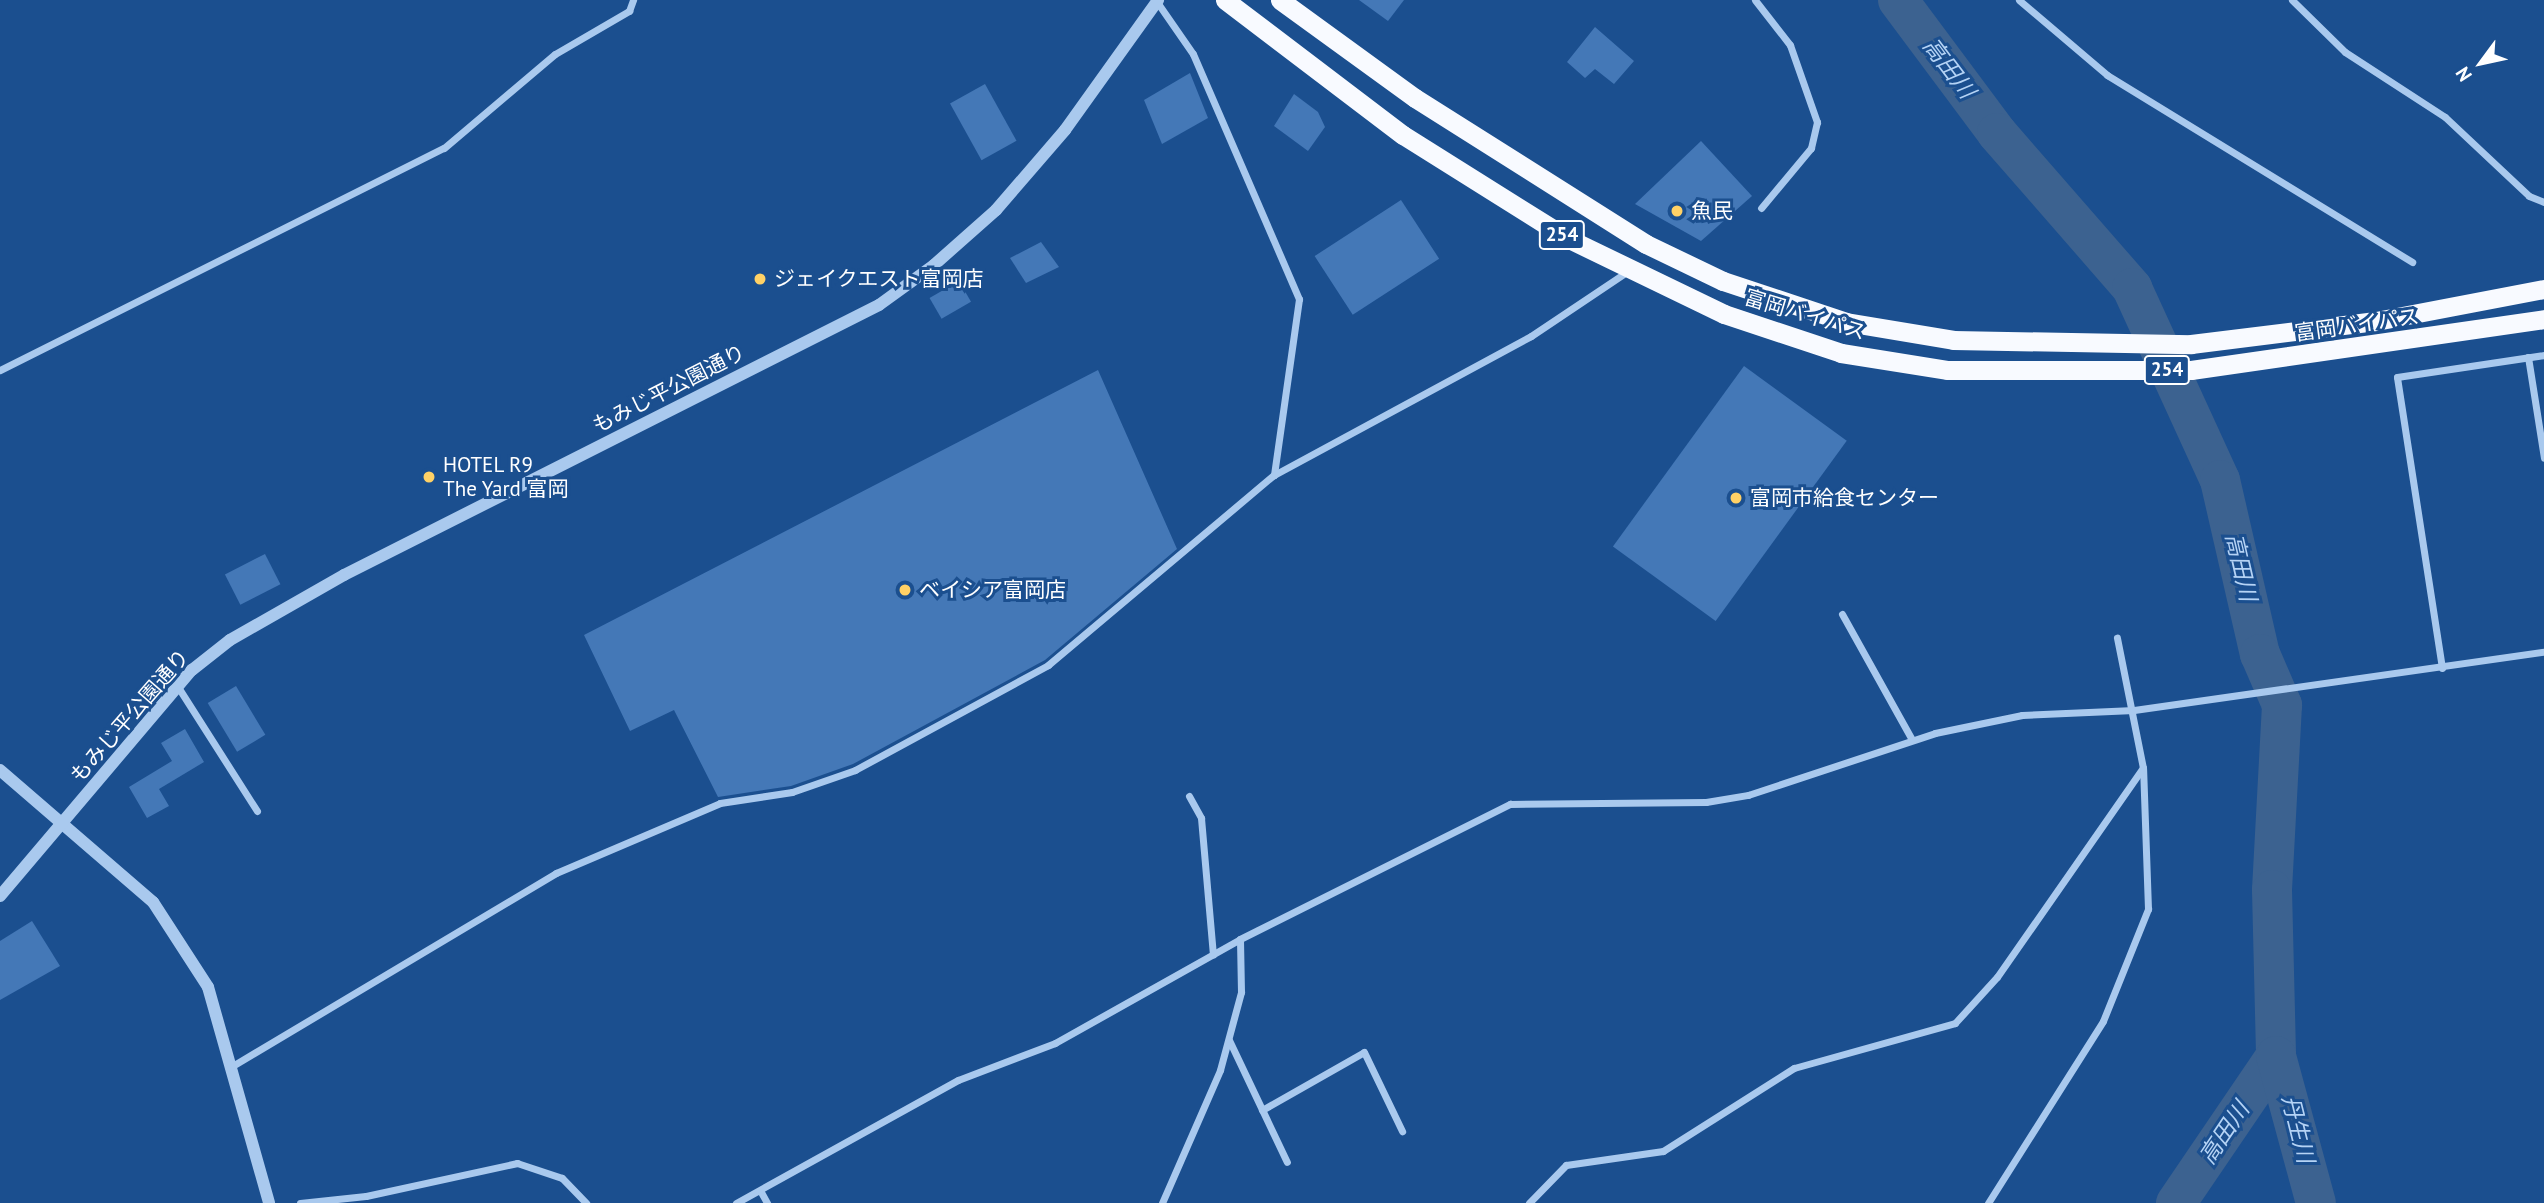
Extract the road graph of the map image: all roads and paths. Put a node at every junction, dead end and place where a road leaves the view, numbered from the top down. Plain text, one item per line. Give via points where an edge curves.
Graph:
1 (633, 0) edge
2 (1225, 0) edge
3 (1280, 0) edge
4 (1755, 0) edge
5 (2019, 0) edge
6 (2292, 0) edge
7 (1157, 1) edge
8 (2544, 202) edge
9 (1761, 208) dead end
10 (2412, 262) dead end
11 (1628, 270) junction
12 (2544, 289) edge
13 (2544, 319) edge
14 (2544, 355) edge
15 (2528, 357) junction
16 (0, 370) edge
17 (2544, 458) edge
18 (1273, 475) junction
19 (1842, 614) dead end
20 (2117, 638) dead end
21 (2544, 652) edge
22 (2442, 668) junction
23 (177, 686) junction
24 (2134, 710) junction
25 (1912, 740) junction
26 (2143, 768) junction
27 (0, 770) edge
28 (1189, 796) dead end
29 (257, 811) dead end
30 (62, 825) junction
31 (0, 896) edge
32 (1240, 939) junction
33 (1213, 954) junction
34 (1228, 1040) junction
35 (234, 1065) junction
36 (1262, 1110) junction
37 (1402, 1131) dead end
38 (1287, 1162) dead end
39 (761, 1192) junction
40 (269, 1203) edge
41 (300, 1203) edge
42 (586, 1203) edge
43 (736, 1203) edge
44 (767, 1203) edge
45 (1161, 1203) edge
46 (1529, 1203) edge
47 (1988, 1203) edge

1 - 16 street via 615,22 555,54 444,148
2 - 11 highway, 富岡バイパス / 254 via 1404,135
3 - 12 highway, 富岡バイパス / 254 via 1415,98 1646,244 1723,281 1846,322 1953,340 2191,344 2376,321
4 - 9 street via 1790,45 1817,121 1811,148
5 - 10 street via 2107,75
6 - 8 street via 2345,52 2445,117 2529,196
7 - 18 street via 1193,54 1298,299
7 - 23 street, もみじ平公園通り via 1065,130 996,210 878,305 279,608
11 - 13 highway, 富岡バイパス / 254 via 1724,314 1841,353 1947,370 2191,370
11 - 18 street via 1531,337
14 - 15 street
15 - 17 street
15 - 22 street via 2397,377
18 - 35 street via 1048,665 855,769 792,792 720,803 556,873
19 - 25 street
20 - 24 street
21 - 22 street
22 - 24 street
23 - 29 street
23 - 30 street, もみじ平公園通り
24 - 25 street via 2022,716
24 - 26 street
25 - 32 street via 1748,795 1706,802 1510,804
26 - 46 street via 1997,977 1955,1023 1794,1068 1662,1151 1566,1165
26 - 47 street via 2148,909 2129,968 2103,1021
27 - 30 street
28 - 33 street via 1201,818
30 - 31 street, もみじ平公園通り
30 - 35 street via 153,902 208,987
32 - 33 street
32 - 34 street via 1241,992
33 - 39 street via 1055,1043 958,1080
34 - 36 street
34 - 45 street via 1196,1131
35 - 40 street
36 - 37 street via 1364,1052
36 - 38 street
39 - 43 street
39 - 44 street
41 - 42 street via 366,1196 517,1163 562,1178

